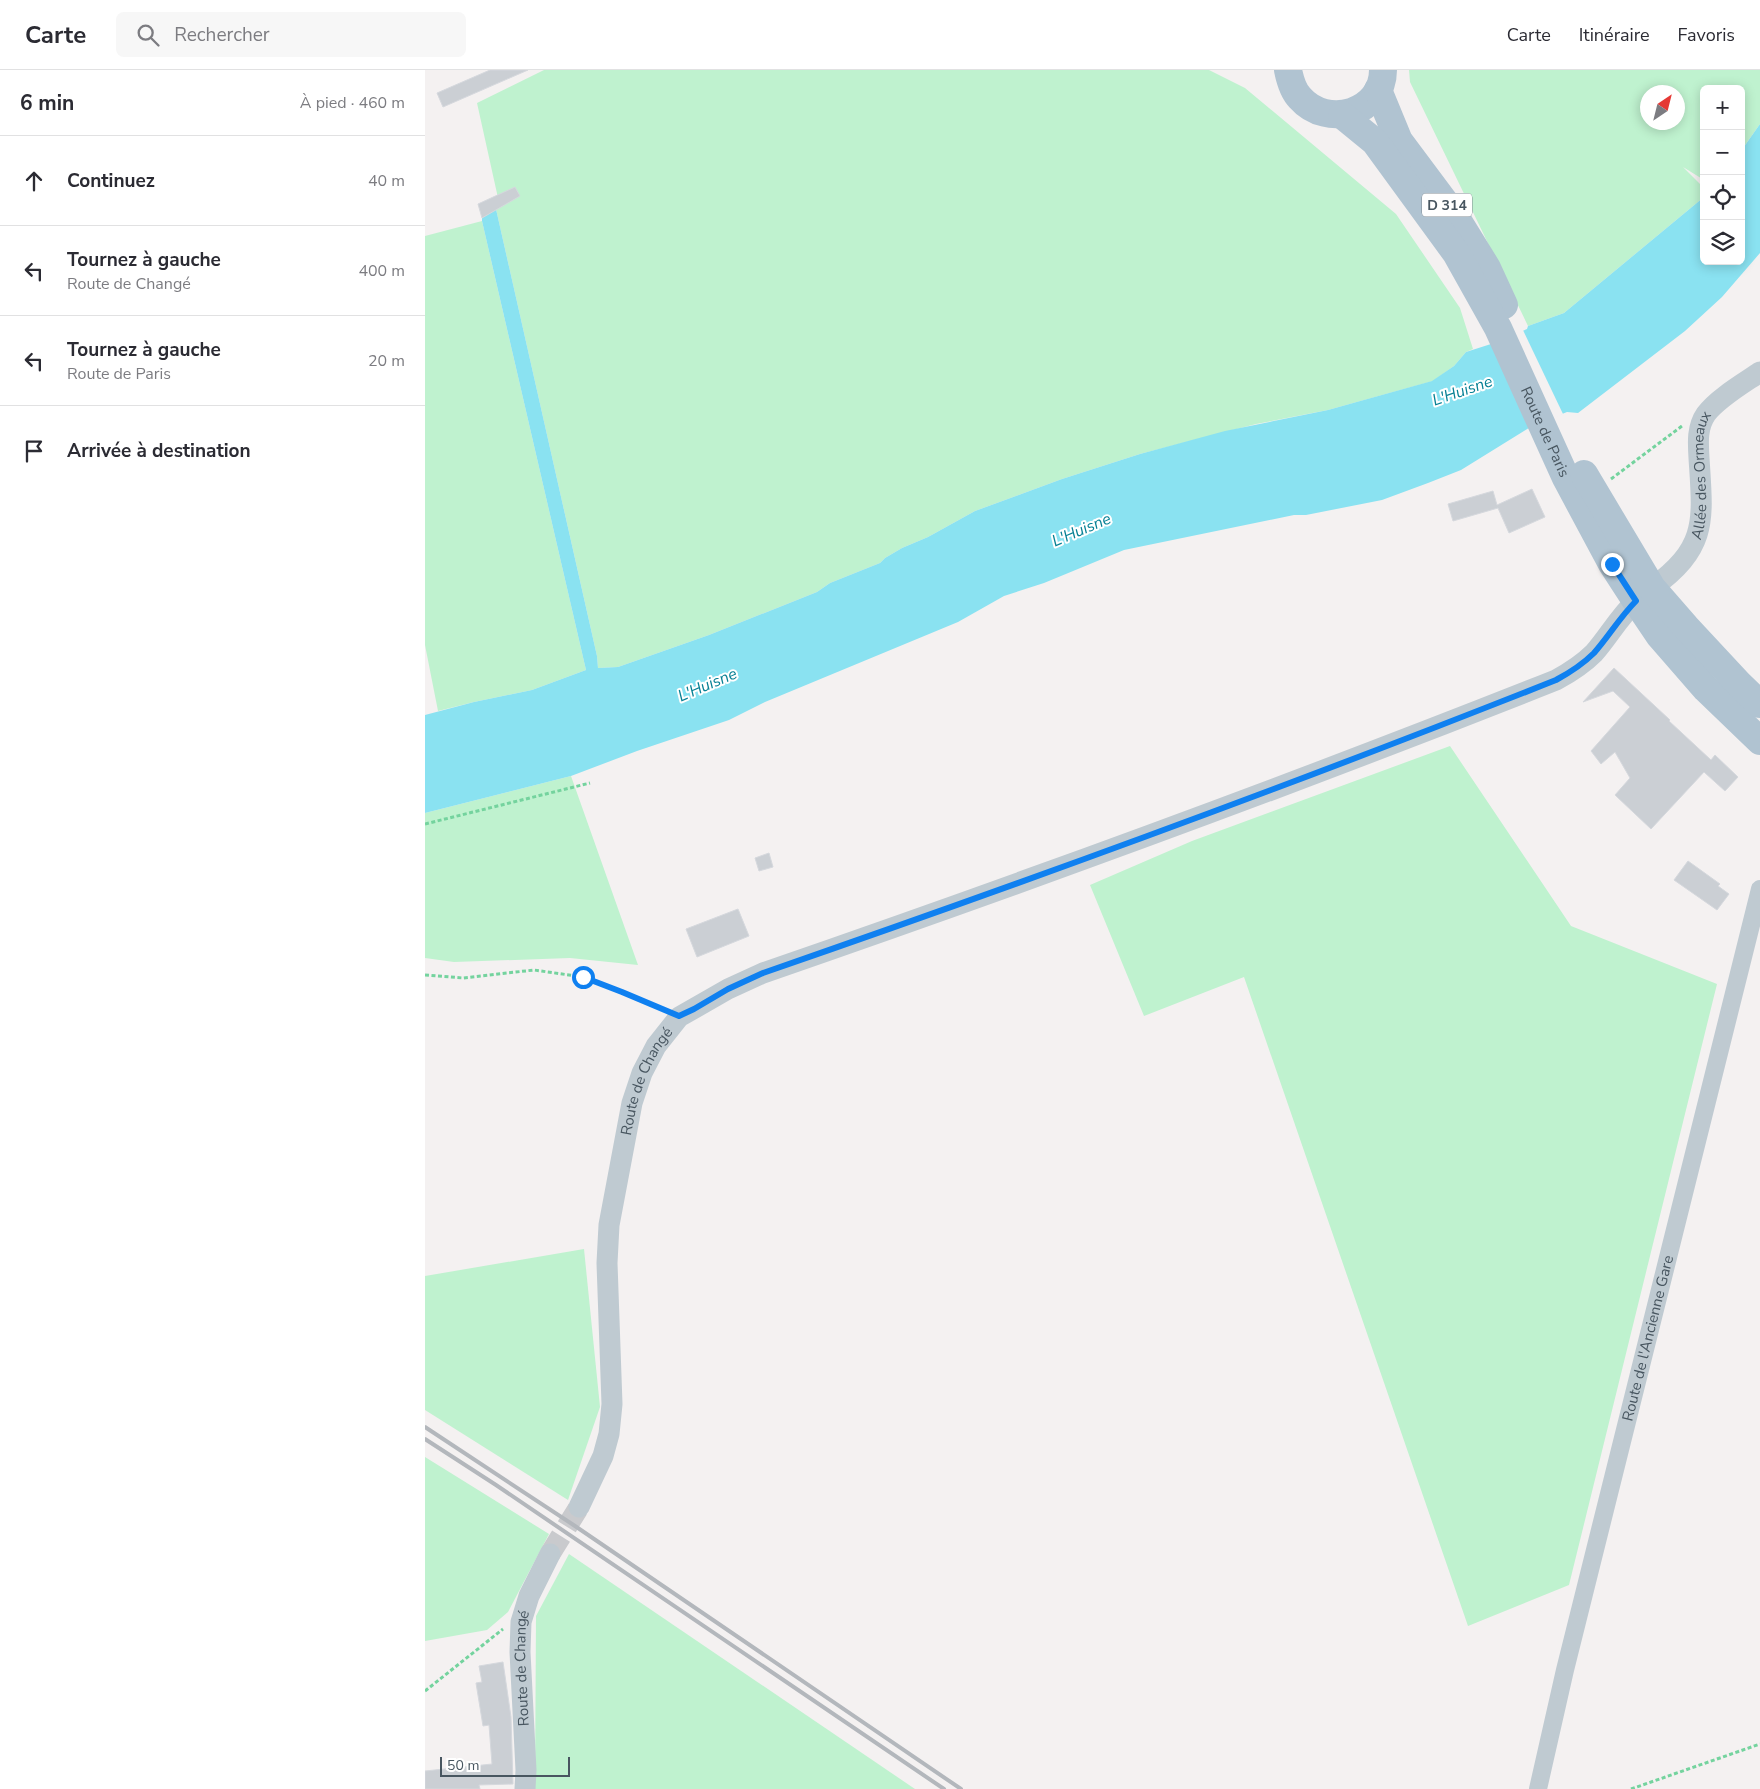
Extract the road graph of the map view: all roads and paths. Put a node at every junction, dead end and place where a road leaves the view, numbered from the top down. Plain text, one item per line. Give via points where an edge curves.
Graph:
1 (1285, 72) edge
2 (1381, 80) edge
3 (1341, 115) junction
4 (1505, 325) junction
5 (1760, 372) edge
6 (1706, 413) junction
7 (1554, 435) junction
8 (1593, 489) junction
9 (1644, 595) junction
10 (1760, 704) edge
11 (1760, 741) edge
12 (590, 783) dead end
13 (425, 824) edge
14 (1760, 889) edge
15 (425, 975) edge
16 (679, 1016) junction
17 (579, 1507) tunnel mouth
18 (550, 1554) tunnel mouth
19 (525, 1609) junction
20 (425, 1691) edge
21 (1760, 1744) edge
22 (525, 1789) edge
23 (1538, 1789) edge
24 (1631, 1789) edge

1 - 3 main road via 1299,98 1311,108
2 - 3 main road via 1369,102
2 - 4 main road, Route de Paris / D 314 via 1399,141 1460,223 1487,268
3 - 4 main road, Route de Paris / D 314 via 1375,142
4 - 7 main road, Route de Paris / D 314
5 - 6 street, Allée des Ormeaux
6 - 8 path via 1685,423
6 - 9 street, Allée des Ormeaux via 1699,427 1702,501 1697,539 1688,553
7 - 8 main road, Route de Paris / D 314
7 - 9 main road, Route de Paris / D 314 via 1566,478 1612,564
8 - 9 main road, Route de Paris / D 314
9 - 10 main road, Route de Paris / D 314 via 1693,635
9 - 11 main road, Route de Paris / D 314 via 1659,635 1706,690
9 - 16 street, Route de Changé via 1593,654 1556,680 1147,837 763,973
12 - 13 path
14 - 23 street, Route de l'Ancienne Gare
15 - 16 path via 463,978 534,970 583,977
16 - 17 street, Route de Changé via 645,1066 632,1104 609,1225 607,1272 612,1396 609,1434 603,1456
18 - 19 street, Route de Changé
19 - 20 path
19 - 22 street, Route de Changé via 521,1622
21 - 24 path

